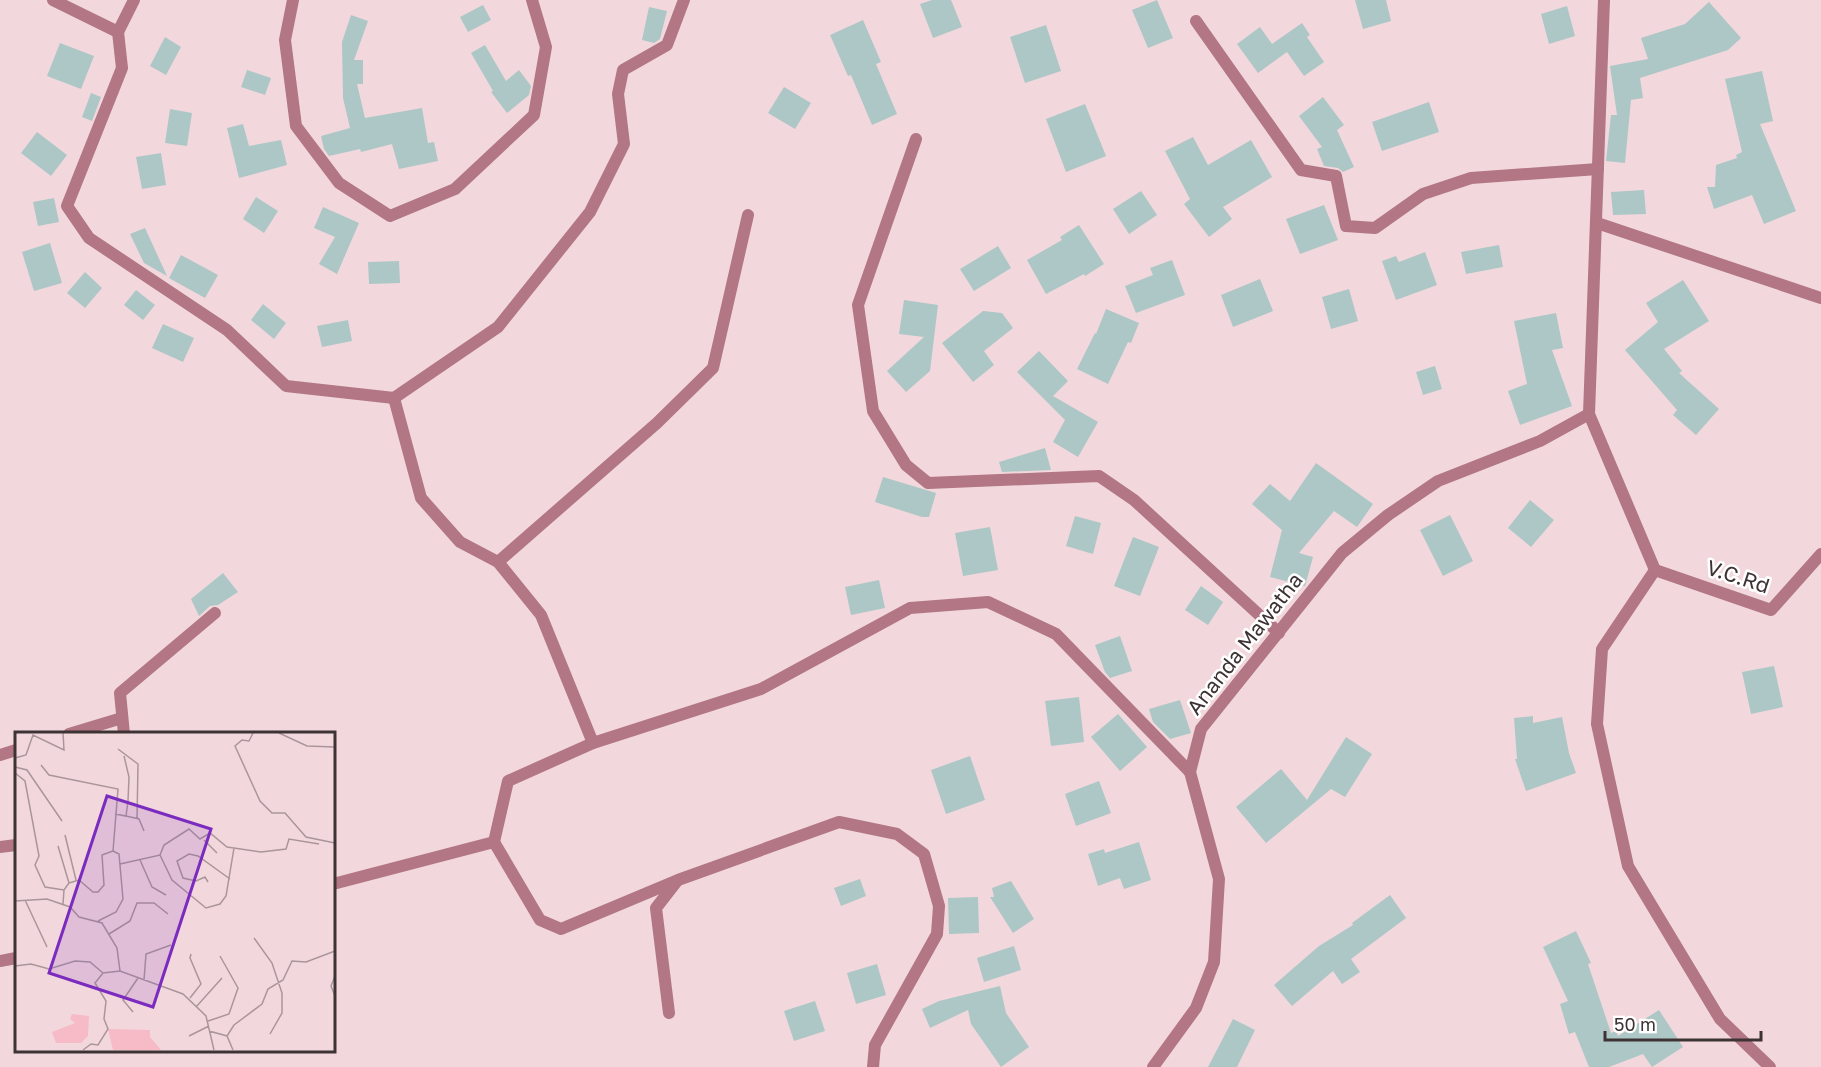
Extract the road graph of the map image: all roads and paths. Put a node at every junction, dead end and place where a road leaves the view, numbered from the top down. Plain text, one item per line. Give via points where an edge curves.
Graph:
1 (53, 0) edge
2 (134, 0) edge
3 (294, 0) edge
4 (532, 0) edge
5 (684, 0) edge
6 (1604, 0) edge
7 (1196, 21) dead end
8 (118, 32) junction
9 (916, 139) dead end
10 (1598, 169) junction
11 (748, 215) dead end
12 (1597, 224) junction
13 (1821, 298) edge
14 (394, 398) junction
15 (1589, 414) junction
16 (1821, 554) edge
17 (498, 562) junction
18 (1655, 570) junction
19 (215, 613) dead end
20 (1279, 633) junction
21 (122, 718) junction
22 (76, 732) edge
23 (124, 732) edge
24 (593, 743) junction
25 (15, 750) edge
26 (0, 755) edge
27 (1190, 771) junction
28 (494, 842) junction
29 (15, 845) edge
30 (0, 847) edge
31 (678, 880) junction
32 (334, 884) edge
33 (15, 958) edge
34 (0, 961) edge
35 (669, 1013) dead end
36 (873, 1067) edge
37 (1153, 1067) edge
38 (1770, 1067) edge

1 - 8 street
2 - 8 street
3 - 4 street via 285,40 296,126 339,183 390,216 455,189 534,115 546,47
5 - 14 street via 667,45 624,70 618,94 624,144 590,212 498,327
6 - 10 street
7 - 10 street via 1301,170 1336,176 1346,226 1375,228 1423,194 1471,178
8 - 14 street via 122,68 67,206 89,238 227,330 286,386
9 - 20 street via 858,305 873,411 906,465 928,483 1099,476 1134,500
10 - 12 street
11 - 17 street via 713,368 657,423
12 - 13 street
12 - 15 street
14 - 17 street via 421,498 460,542
15 - 18 street
15 - 20 street, Ananda Mawatha via 1540,441 1438,481 1388,515 1342,553
16 - 18 street, V.C.Rd via 1771,610
17 - 24 street via 541,615
18 - 38 street via 1602,650 1597,724 1628,866 1720,1019
19 - 21 street via 120,693
20 - 27 street, Ananda Mawatha via 1201,729
21 - 22 street
21 - 23 street
24 - 27 street via 761,689 910,608 987,602 1056,634
24 - 28 street via 508,781
25 - 26 street
27 - 37 street, Ananda Mawatha via 1219,879 1214,962 1197,1008
28 - 31 street via 540,920 561,929
28 - 32 street
29 - 30 street
31 - 35 street via 656,908
31 - 36 street via 839,822 897,834 924,854 939,906 937,934 875,1045
33 - 34 street

